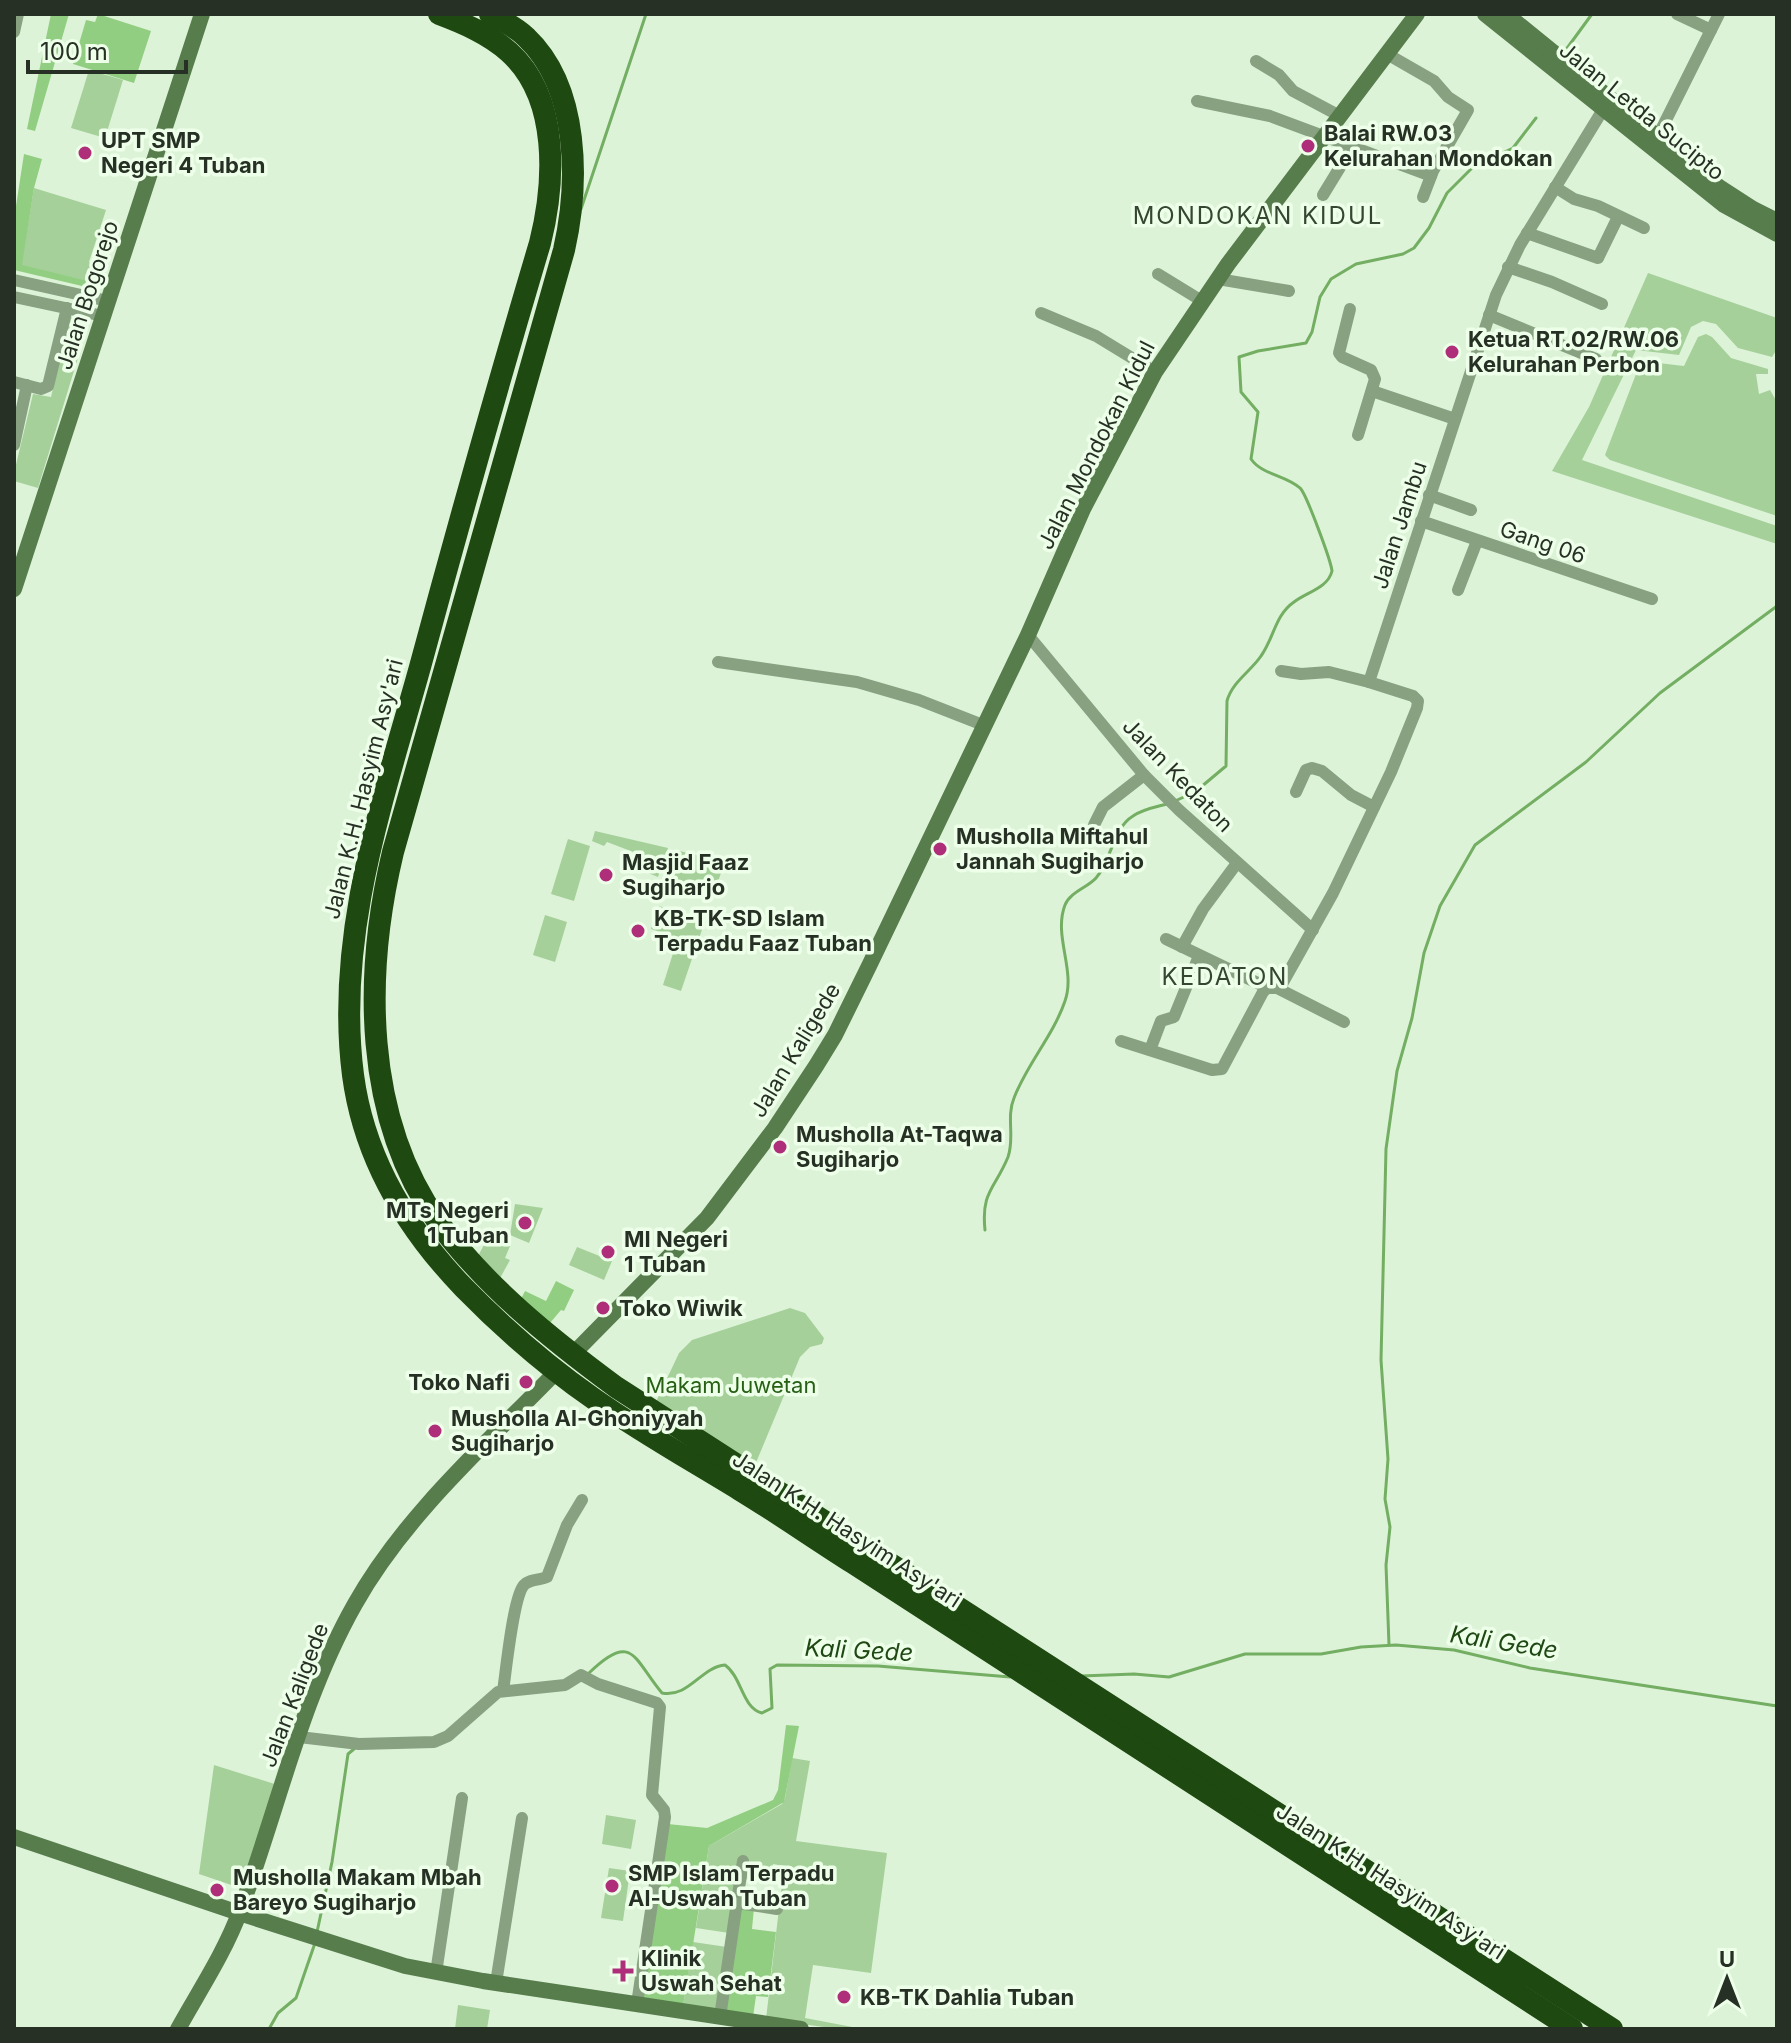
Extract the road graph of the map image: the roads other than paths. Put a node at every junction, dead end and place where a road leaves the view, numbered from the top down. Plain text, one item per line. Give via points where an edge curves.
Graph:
1 (18, 14) edge
2 (202, 14) edge
3 (439, 14) edge
4 (490, 14) edge
5 (1417, 14) edge
6 (1485, 14) edge
7 (1506, 14) edge
8 (1677, 14) edge
9 (1719, 14) edge
10 (1711, 30) junction
11 (14, 32) edge
12 (1533, 43) junction
13 (1387, 54) junction
14 (1256, 61) dead end
15 (1197, 101) dead end
16 (1604, 108) junction
17 (1340, 116) junction
18 (557, 122) junction
19 (1325, 136) junction
20 (1660, 143) junction
21 (1353, 146) junction
22 (1431, 176) junction
23 (1555, 187) junction
24 (1323, 195) dead end
25 (1423, 197) dead end
26 (1618, 217) junction
27 (1777, 221) edge
28 (1644, 228) dead end
29 (1527, 233) junction
30 (1777, 234) edge
31 (1508, 267) junction
32 (1158, 274) dead end
33 (1218, 279) junction
34 (14, 280) edge
35 (1289, 291) dead end
36 (14, 297) edge
37 (1202, 301) junction
38 (1602, 304) dead end
39 (67, 308) junction
40 (106, 309) junction
41 (1350, 309) dead end
42 (1041, 313) dead end
43 (1489, 315) junction
44 (1596, 359) dead end
45 (1155, 372) junction
46 (14, 382) edge
47 (27, 385) junction
48 (1372, 391) junction
49 (1455, 419) junction
50 (1358, 435) dead end
51 (14, 445) edge
52 (1429, 495) junction
53 (1471, 510) dead end
54 (1421, 521) junction
55 (1477, 541) junction
56 (472, 574) junction
57 (14, 589) edge
58 (1458, 590) dead end
59 (1652, 599) dead end
60 (1028, 635) junction
61 (718, 662) dead end
62 (1281, 671) dead end
63 (1369, 682) junction
64 (411, 699) junction
65 (983, 725) junction
66 (426, 736) junction
67 (1144, 775) junction
68 (1296, 792) dead end
69 (1374, 807) junction
70 (1094, 825) dead end
71 (370, 852) junction
72 (1237, 863) junction
73 (1313, 930) junction
74 (1166, 939) dead end
75 (1182, 947) junction
76 (1199, 956) junction
77 (1273, 988) junction
78 (1344, 1022) dead end
79 (1121, 1041) dead end
80 (1150, 1050) junction
81 (573, 1354) junction
82 (557, 1371) junction
83 (668, 1422) junction
84 (582, 1500) dead end
85 (768, 1508) junction
86 (503, 1691) junction
87 (299, 1737) junction
88 (462, 1798) dead end
89 (522, 1818) dead end
90 (14, 1837) edge
91 (743, 1861) dead end
92 (737, 1903) junction
93 (777, 1909) dead end
94 (239, 1913) junction
95 (1487, 1948) junction
96 (436, 1973) junction
97 (496, 1983) junction
98 (637, 2004) junction
99 (720, 2017) junction
100 (178, 2029) edge
101 (801, 2029) edge
102 (1572, 2029) edge
103 (1584, 2029) edge
104 (1612, 2029) edge

1 - 11 street
2 - 40 street, Jalan Bogorejo
3 - 18 highway, Jalan K.H. Hasyim Asy'ari via 510,52
4 - 18 highway, Jalan K.H. Hasyim Asy'ari via 536,48 554,81
5 - 13 street, Jalan Mondokan Kidul
6 - 12 street, Jalan Letda Sucipto
7 - 12 street, Jalan Letda Sucipto
8 - 10 street
9 - 10 street
10 - 20 street
12 - 16 street, Jalan Letda Sucipto
12 - 20 street, Jalan Letda Sucipto
13 - 17 street, Jalan Mondokan Kidul
13 - 22 street via 1434,81 1468,110
14 - 17 street via 1293,91
15 - 19 street via 1270,116
16 - 20 street, Jalan Letda Sucipto
16 - 23 street, Jalan Jambu
17 - 19 street, Jalan Mondokan Kidul
18 - 56 highway, Jalan K.H. Hasyim Asy'ari via 574,174 570,221
18 - 64 highway, Jalan K.H. Hasyim Asy'ari via 545,220
19 - 21 street
19 - 33 street, Jalan Mondokan Kidul
20 - 27 street, Jalan Letda Sucipto
20 - 30 street, Jalan Letda Sucipto via 1724,205
21 - 22 street
21 - 24 street
22 - 25 street
23 - 26 street
23 - 29 street, Jalan Jambu
26 - 28 street
26 - 29 street via 1596,258
29 - 31 street, Jalan Jambu
31 - 38 street
31 - 43 street, Jalan Jambu
32 - 37 street
33 - 35 street
33 - 37 street, Jalan Mondokan Kidul
34 - 40 street
36 - 39 street
37 - 45 street, Jalan Mondokan Kidul
39 - 40 street
39 - 47 street via 48,386
40 - 57 street, Jalan Bogorejo
41 - 48 street via 1339,353 1373,372
42 - 45 street via 1105,341
43 - 44 street
43 - 49 street, Jalan Jambu
45 - 60 street, Jalan Mondokan Kidul via 1083,509
46 - 47 street
47 - 51 street
48 - 49 street
48 - 50 street
49 - 52 street, Jalan Jambu
52 - 53 street
52 - 54 street, Jalan Jambu
54 - 55 street, Gang 06
54 - 63 street, Jalan Jambu
55 - 58 street
55 - 59 street, Gang 06
56 - 64 highway via 456,591 421,711 414,710
56 - 66 highway, Jalan K.H. Hasyim Asy'ari
60 - 65 street, Jalan Kaligede
60 - 67 street, Jalan Kedaton
61 - 65 street via 857,682
62 - 63 street via 1329,672
63 - 69 street via 1413,696 1418,703
64 - 71 highway, Jalan K.H. Hasyim Asy'ari
65 - 81 street, Jalan Kaligede via 835,1035 787,1111 700,1226
66 - 71 highway via 426,724 420,722 385,837
66 - 81 highway, Jalan K.H. Hasyim Asy'ari via 378,928 377,1055 388,1107 411,1175 438,1221 494,1285
67 - 70 street via 1103,807
67 - 72 street, Jalan Kedaton
68 - 69 street via 1312,768
69 - 73 street
71 - 82 highway, Jalan K.H. Hasyim Asy'ari via 355,922 349,1003 354,1080 375,1156 398,1205 444,1267
72 - 73 street, Jalan Kedaton
72 - 75 street
73 - 77 street via 1290,971
74 - 75 street
75 - 76 street
76 - 77 street
76 - 80 street via 1174,1017 1161,1021
77 - 78 street
77 - 80 street via 1263,992 1222,1069
79 - 80 street
81 - 83 highway, Jalan K.H. Hasyim Asy'ari
82 - 85 highway, Jalan K.H. Hasyim Asy'ari
82 - 87 street, Jalan Kaligede via 424,1509 373,1575 328,1657
83 - 85 highway via 679,1439 780,1504 777,1510
83 - 95 highway, Jalan K.H. Hasyim Asy'ari
84 - 86 street via 547,1577 527,1582 522,1589
85 - 102 highway, Jalan K.H. Hasyim Asy'ari
86 - 87 street via 434,1742 359,1744
86 - 98 street via 565,1685 580,1675 660,1707 652,1795 665,1817
87 - 94 street, Jalan Kaligede
88 - 96 street
89 - 97 street
90 - 94 street
91 - 92 street
92 - 93 street
92 - 99 street
94 - 96 street
94 - 100 street, Jalan Kaligede
95 - 103 highway via 1480,1947 1477,1954
95 - 104 highway, Jalan K.H. Hasyim Asy'ari
96 - 97 street
97 - 98 street
98 - 99 street
99 - 101 street

